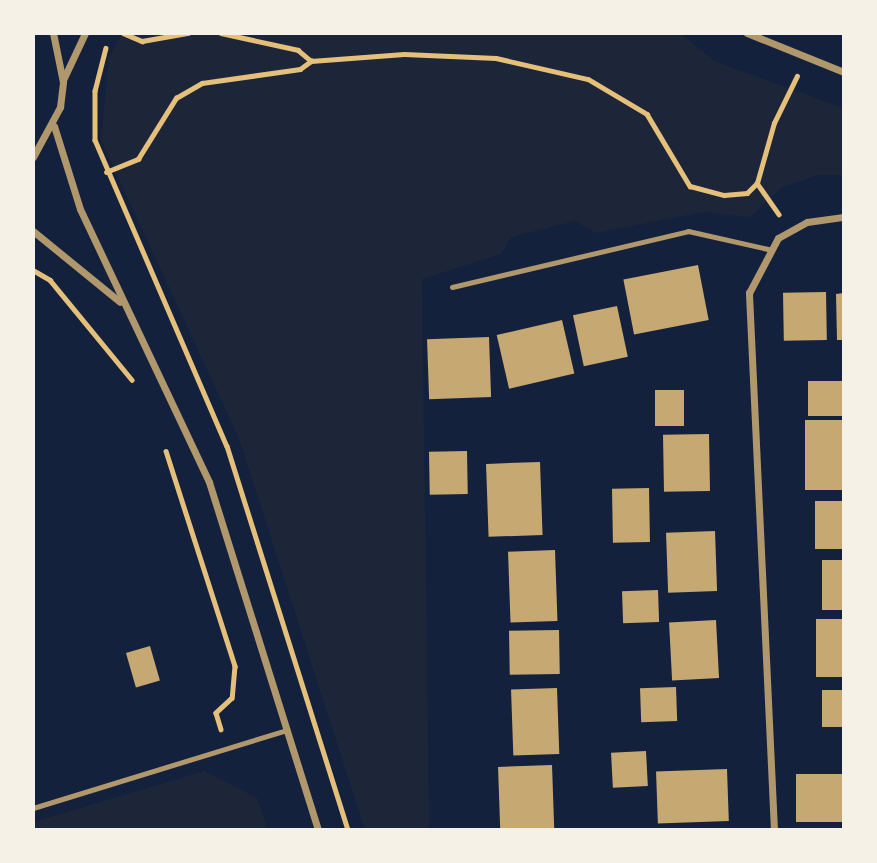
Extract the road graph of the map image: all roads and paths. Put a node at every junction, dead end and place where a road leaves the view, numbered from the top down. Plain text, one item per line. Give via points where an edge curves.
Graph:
1 (53, 33) edge
2 (85, 33) edge
3 (123, 33) edge
4 (188, 33) edge
5 (221, 33) edge
6 (747, 33) edge
7 (804, 60) junction
8 (312, 61) junction
9 (844, 72) edge
10 (63, 82) junction
11 (54, 126) junction
12 (33, 157) edge
13 (106, 172) dead end
14 (757, 183) junction
15 (844, 217) edge
16 (790, 229) junction
17 (33, 231) edge
18 (768, 249) junction
19 (33, 270) edge
20 (452, 287) dead end
21 (123, 305) junction
22 (137, 389) dead end
23 (165, 447) dead end
24 (287, 730) junction
25 (226, 748) junction
26 (33, 808) edge
27 (318, 830) edge
28 (774, 830) edge

1 - 10 street
2 - 10 street
3 - 4 path via 142,41
5 - 8 path via 298,50
6 - 7 street
7 - 9 street
7 - 14 path via 774,123
8 - 13 path via 300,69 202,83 176,98 138,159
8 - 14 path via 404,54 496,58 562,71 606,86 641,109 690,186 724,195 747,192
10 - 11 street
11 - 12 street
11 - 21 street via 67,177
14 - 16 path
15 - 16 street
16 - 18 street
17 - 21 street
18 - 20 lane via 688,231
18 - 28 street via 755,271 749,314
19 - 22 path via 59,290
21 - 24 street via 190,431
23 - 25 path via 235,666 232,698 216,713
24 - 25 lane
24 - 27 street
25 - 26 lane

